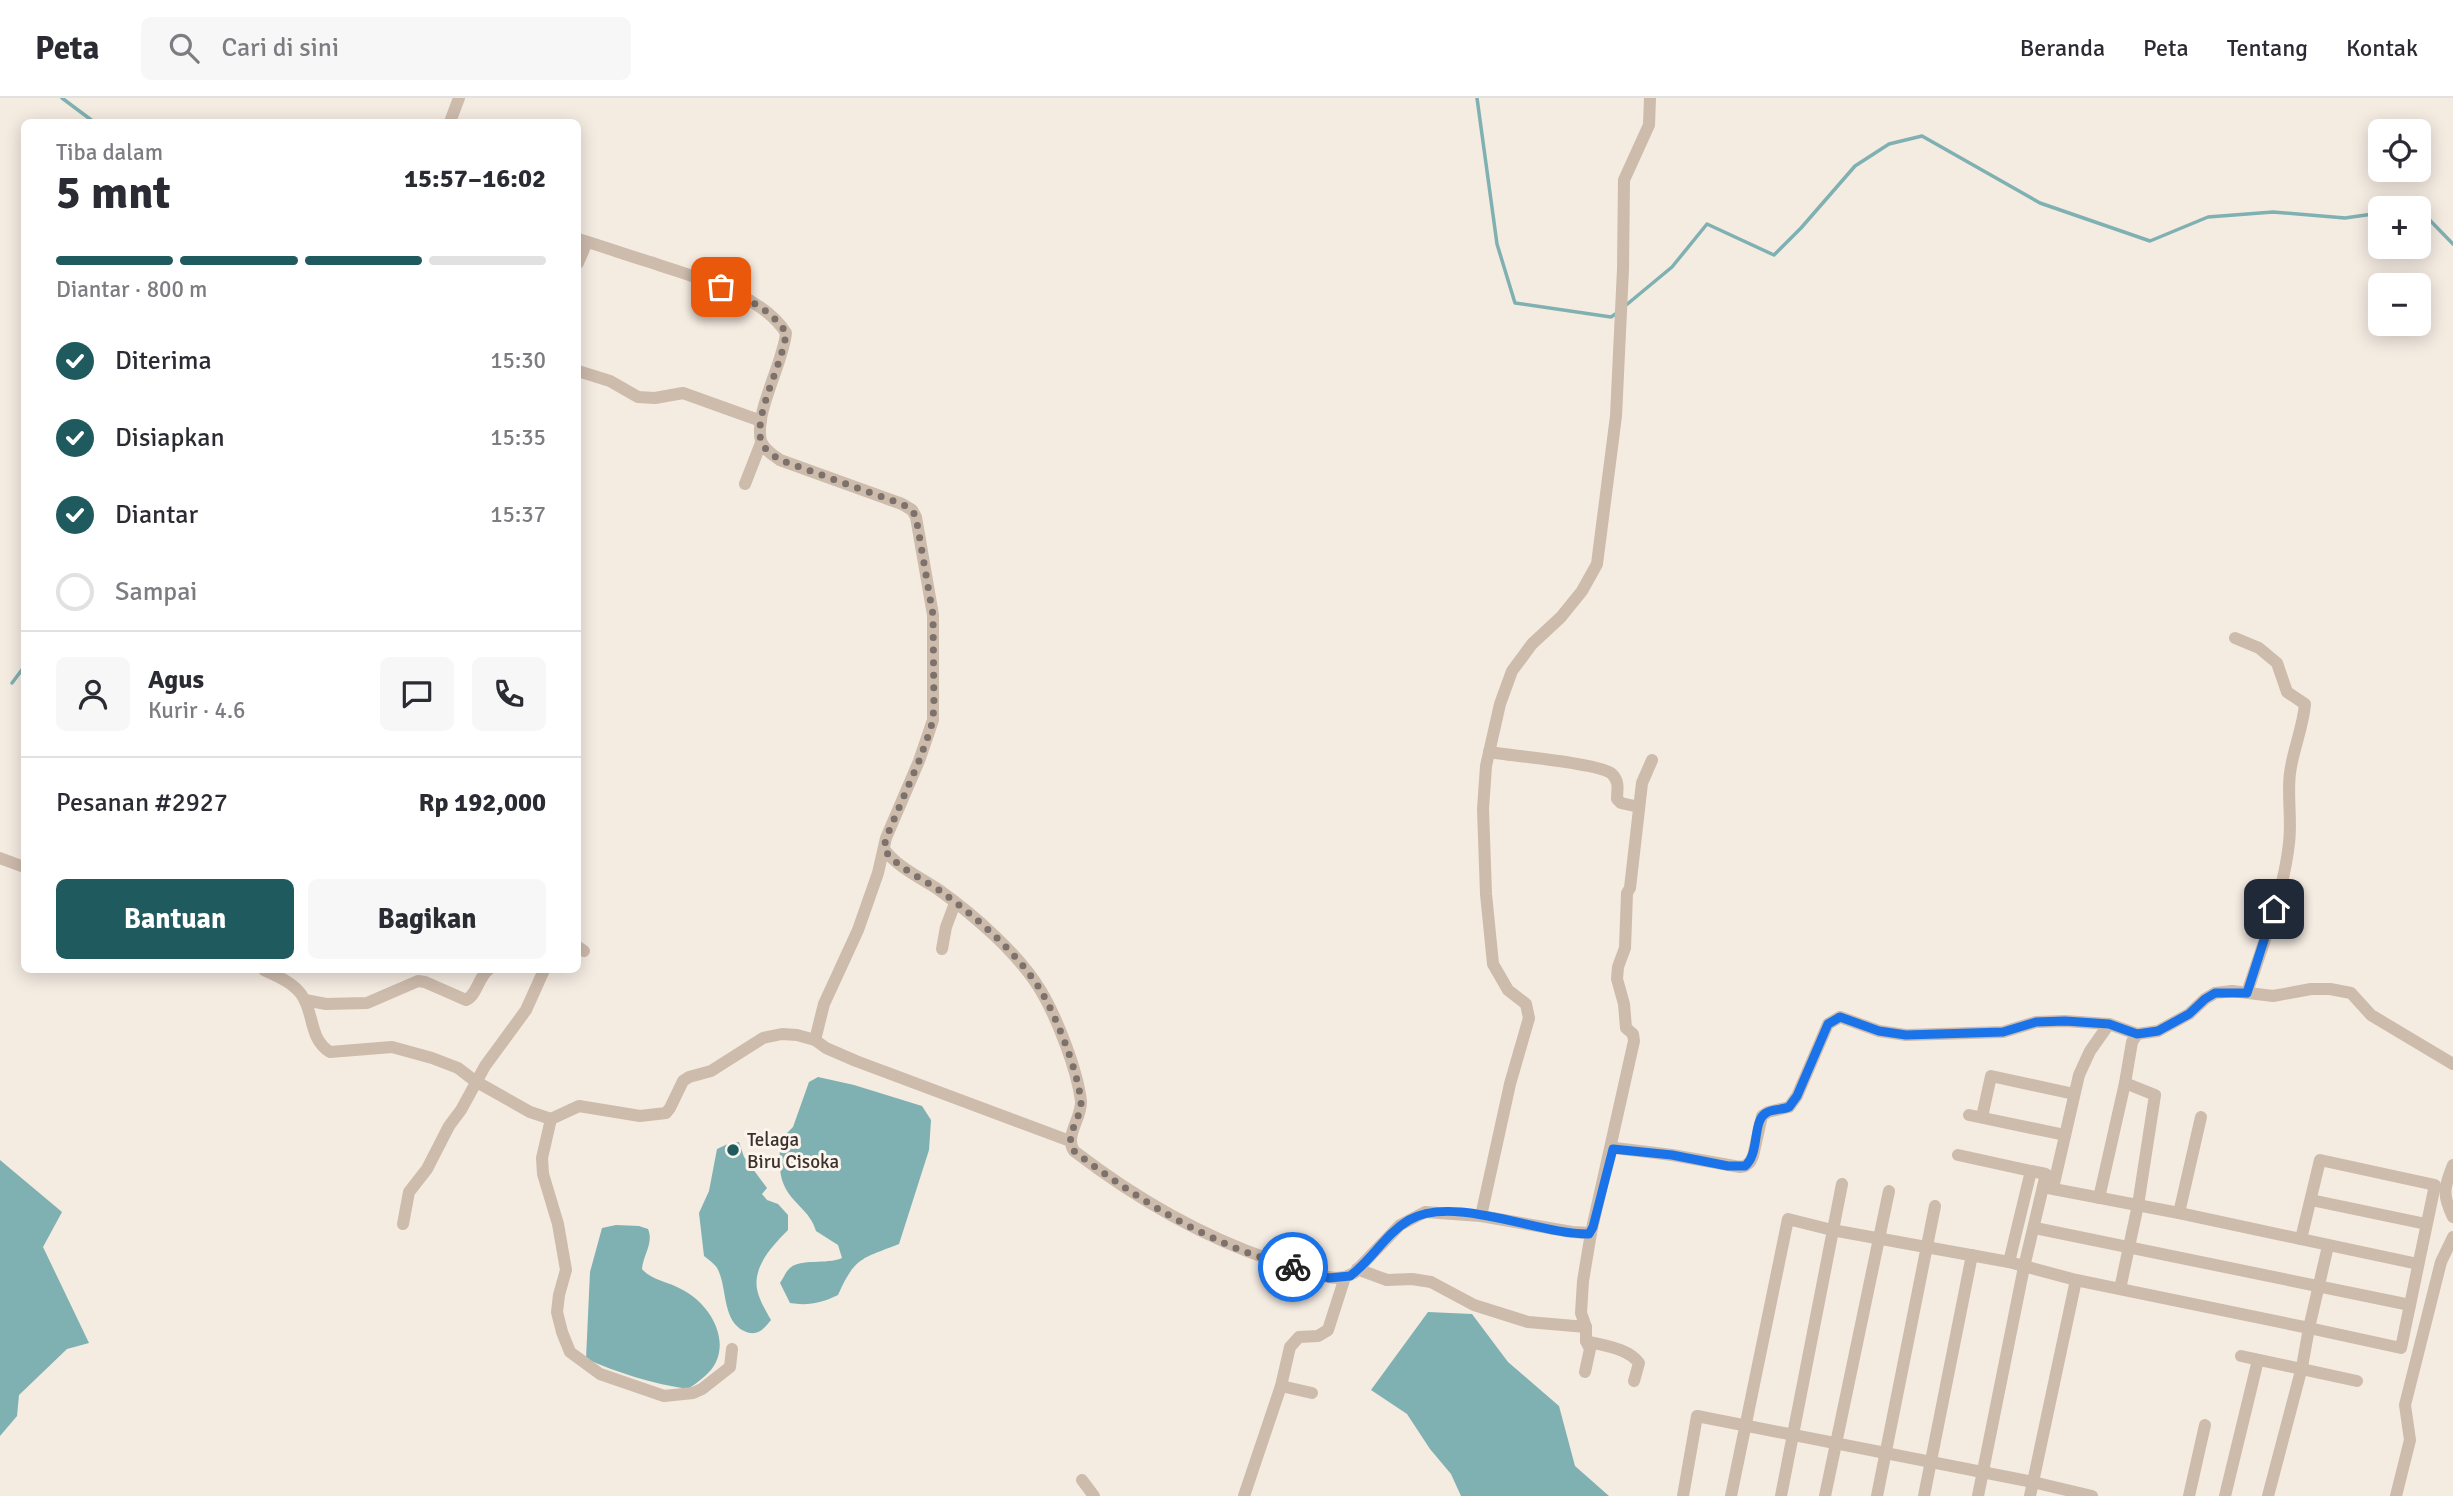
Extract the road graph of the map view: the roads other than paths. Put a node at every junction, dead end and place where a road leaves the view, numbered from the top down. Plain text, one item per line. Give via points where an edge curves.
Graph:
1 (459, 98) edge
2 (1650, 98) edge
3 (451, 119) edge
4 (582, 240) edge
5 (581, 372) edge
6 (761, 421) junction
7 (761, 443) junction
8 (745, 484) dead end
9 (2235, 638) dead end
10 (1489, 752) junction
11 (1652, 760) dead end
12 (1639, 807) junction
13 (884, 849) junction
14 (0, 858) edge
15 (21, 866) edge
16 (955, 903) junction
17 (942, 948) dead end
18 (271, 973) edge
19 (486, 973) edge
20 (543, 973) edge
21 (2247, 993) junction
22 (305, 1000) junction
23 (2109, 1024) junction
24 (2137, 1034) junction
25 (815, 1040) junction
26 (2453, 1064) edge
27 (475, 1081) junction
28 (2125, 1083) junction
29 (2074, 1094) junction
30 (2201, 1117) dead end
31 (551, 1119) junction
32 (2065, 1135) junction
33 (1070, 1141) junction
34 (1611, 1150) junction
35 (1958, 1156) dead end
36 (2453, 1165) edge
37 (2031, 1171) junction
38 (1842, 1184) dead end
39 (2048, 1187) junction
40 (1889, 1191) dead end
41 (2099, 1198) junction
42 (2312, 1200) junction
43 (2138, 1205) junction
44 (1935, 1206) dead end
45 (2179, 1213) junction
46 (1480, 1216) junction
47 (2453, 1217) edge
48 (403, 1224) dead end
49 (2426, 1224) junction
50 (2035, 1228) junction
51 (1832, 1230) junction
52 (1591, 1233) junction
53 (2453, 1237) edge
54 (1878, 1238) junction
55 (2301, 1239) junction
56 (2328, 1246) junction
57 (1926, 1247) junction
58 (2130, 1248) junction
59 (1972, 1255) junction
60 (2009, 1262) junction
61 (2418, 1264) junction
62 (2024, 1267) junction
63 (1357, 1269) junction
64 (1345, 1277) junction
65 (2076, 1280) junction
66 (2318, 1287) junction
67 (2120, 1289) junction
68 (2410, 1305) junction
69 (2309, 1328) junction
70 (1586, 1334) junction
71 (732, 1349) dead end
72 (2241, 1356) dead end
73 (2258, 1360) junction
74 (2302, 1367) junction
75 (1585, 1372) dead end
76 (1634, 1381) dead end
77 (2357, 1381) dead end
78 (1281, 1387) junction
79 (1312, 1393) dead end
80 (2204, 1425) dead end
81 (1745, 1426) junction
82 (1793, 1436) junction
83 (1835, 1444) junction
84 (1885, 1454) junction
85 (1931, 1462) junction
86 (1983, 1472) junction
87 (1082, 1480) dead end
88 (2033, 1482) junction
89 (2076, 1494) edge
90 (1094, 1496) edge
91 (1244, 1496) edge
92 (1683, 1496) edge
93 (1731, 1496) edge
94 (1781, 1496) edge
95 (1825, 1496) edge
96 (1877, 1496) edge
97 (1924, 1496) edge
98 (1978, 1496) edge
99 (2030, 1496) edge
100 (2092, 1496) edge
101 (2189, 1496) edge
102 (2225, 1496) edge
103 (2268, 1496) edge
104 (2396, 1496) edge

1 - 3 street
2 - 10 street via 1649,125 1624,180 1616,416 1597,564 1582,591 1512,670
4 - 6 street via 735,293 781,324 785,343
5 - 6 street via 638,397 683,393
6 - 7 street
7 - 8 street
7 - 13 street via 780,460 902,504 916,517 933,615 934,709 931,728
9 - 21 street via 2259,648 2277,663 2287,692 2305,704 2287,792 2289,842
10 - 12 street via 1611,772 1618,783 1617,799
10 - 46 street via 1483,809 1493,964 1508,990 1526,1004 1529,1018
11 - 12 street via 1642,783
12 - 34 street via 1625,948 1618,967 1626,1028 1634,1041
13 - 16 street
13 - 25 street via 858,930 824,1004
14 - 15 street
16 - 17 street
16 - 33 street via 1021,963 1042,993 1062,1036 1081,1102
18 - 22 street via 286,980
19 - 22 street via 466,1000 418,981 367,1003
20 - 27 street via 526,1010
21 - 24 street via 2215,993 2158,1031
21 - 26 street via 2273,996 2311,989 2351,993 2371,1016
22 - 27 street via 314,1035 330,1052 392,1047 458,1068
23 - 24 street
23 - 29 street via 2090,1051
23 - 34 street via 2036,1022 2003,1032 1906,1035 1840,1017 1828,1024 1789,1107 1762,1116 1753,1156 1745,1166
24 - 28 street
25 - 31 street via 782,1034 763,1038 711,1071 683,1081 666,1113 640,1116 579,1107
25 - 33 street via 856,1061
27 - 31 street
27 - 48 street via 427,1169 409,1192
28 - 41 street
28 - 43 street via 2155,1094
29 - 32 street
29 - 32 street via 1990,1076 1976,1116
30 - 45 street
31 - 71 street via 543,1174 566,1270 557,1312 570,1352 600,1374 664,1396 702,1389 730,1367
32 - 39 street
33 - 64 street via 1074,1151 1142,1198 1224,1244 1329,1278
34 - 52 street
35 - 37 street
36 - 47 street via 2445,1194
37 - 39 street via 2046,1174
37 - 60 street
38 - 51 street
39 - 41 street
39 - 50 street
40 - 54 street
41 - 43 street
42 - 49 street
42 - 49 street via 2320,1160 2435,1185
42 - 55 street
43 - 45 street
43 - 58 street
44 - 57 street
45 - 55 street
46 - 52 street
46 - 63 street via 1420,1214 1400,1225
49 - 61 street
50 - 58 street
50 - 62 street
51 - 54 street
51 - 81 street via 1788,1219
51 - 82 street
52 - 70 street via 1581,1313
53 - 104 street via 2441,1262 2405,1405 2410,1440
54 - 57 street
54 - 83 street
55 - 56 street
56 - 61 street
56 - 66 street
57 - 59 street
57 - 84 street
58 - 66 street
58 - 67 street
59 - 60 street
59 - 85 street
60 - 62 street
61 - 68 street
62 - 65 street
62 - 86 street
63 - 64 street
63 - 70 street via 1387,1280 1431,1282 1474,1304
64 - 78 street via 1328,1330 1295,1339 1290,1347
65 - 67 street
65 - 88 street
66 - 68 street
66 - 69 street
67 - 69 street
68 - 69 street via 2401,1348
69 - 74 street
70 - 75 street via 1590,1349
70 - 76 street via 1636,1358
72 - 73 street
73 - 74 street
73 - 102 street
74 - 77 street
74 - 103 street
78 - 79 street
78 - 91 street
80 - 101 street
81 - 82 street
81 - 92 street via 1698,1416
81 - 93 street
82 - 83 street
82 - 94 street
83 - 84 street
83 - 95 street
84 - 85 street
84 - 96 street
85 - 86 street
85 - 97 street
86 - 88 street
86 - 98 street
87 - 90 street
88 - 89 street
88 - 99 street
89 - 100 street

